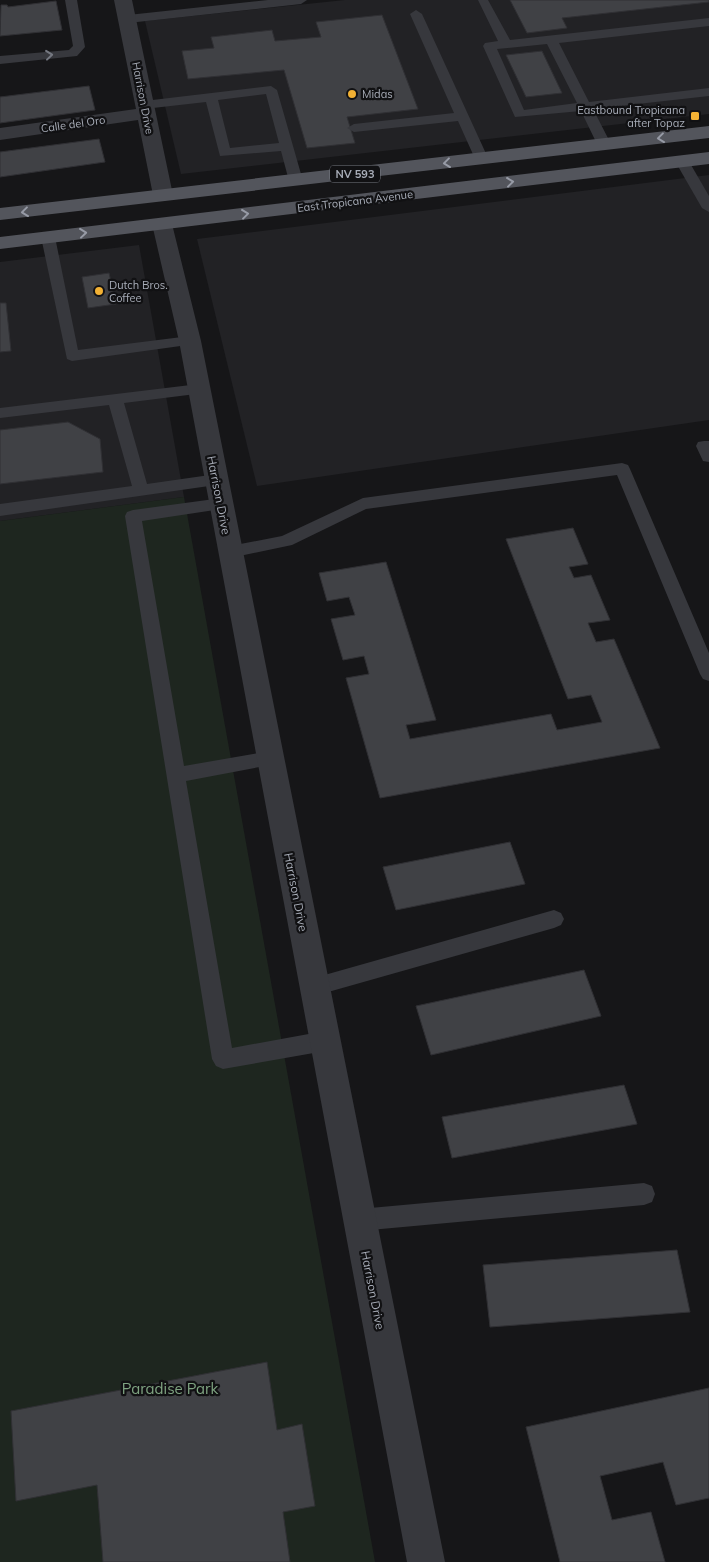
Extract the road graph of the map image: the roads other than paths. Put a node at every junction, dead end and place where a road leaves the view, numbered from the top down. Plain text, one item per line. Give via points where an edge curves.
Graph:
1 (72, 0) edge
2 (123, 0) edge
3 (162, 0) edge
4 (301, 0) edge
5 (483, 1) dead end
6 (416, 14) dead end
7 (165, 15) junction
8 (128, 19) junction
9 (709, 22) edge
10 (551, 40) junction
11 (506, 45) junction
12 (0, 60) edge
13 (709, 92) edge
14 (211, 97) junction
15 (584, 107) junction
16 (145, 109) junction
17 (463, 116) junction
18 (354, 128) dead end
19 (709, 132) edge
20 (0, 134) edge
21 (604, 144) junction
22 (287, 146) junction
23 (481, 158) junction
24 (709, 158) edge
25 (682, 161) junction
26 (296, 181) junction
27 (163, 195) junction
28 (709, 208) edge
29 (0, 214) edge
30 (162, 224) junction
31 (0, 232) edge
32 (48, 236) junction
33 (0, 242) edge
34 (190, 342) junction
35 (199, 389) junction
36 (115, 399) junction
37 (0, 413) edge
38 (709, 446) edge
39 (709, 457) edge
40 (141, 491) junction
41 (219, 492) junction
42 (0, 510) edge
43 (230, 552) junction
44 (709, 674) edge
45 (270, 758) junction
46 (176, 775) junction
47 (554, 919) dead end
48 (314, 987) junction
49 (325, 1041) junction
50 (644, 1194) dead end
51 (359, 1220) junction
52 (421, 1559) edge

12 -> 1 lane via 77,50
2 - 8 street, Harrison Drive
3 - 7 lane
4 - 7 lane
5 - 11 lane
6 - 17 lane
7 - 8 lane
8 - 16 street, Harrison Drive
9 - 10 lane
10 - 11 lane
10 - 15 lane
11 - 15 lane via 489,46 520,114
13 - 15 lane
14 - 16 lane
14 - 22 lane via 271,90
14 - 22 lane via 225,153
15 - 21 lane
16 - 20 street, Calle del Oro
16 - 27 street, Harrison Drive
17 - 18 lane
17 - 23 lane
19 -> 21 main road, NV 593
21 - 23 main road, NV 593
22 - 26 lane
23 -> 26 main road, NV 593
24 - 25 main road, East Tropicana Avenue / NV 593
25 - 28 lane
30 -> 25 main road, East Tropicana Avenue / NV 593
26 - 27 main road, NV 593
26 - 30 main road via 260,196 175,208 165,214
27 -> 29 main road, NV 593
27 - 31 main road via 138,210
32 -> 30 main road, East Tropicana Avenue / NV 593
30 - 34 street, Harrison Drive
32 - 33 main road, East Tropicana Avenue / NV 593
32 - 34 lane via 72,356
34 - 35 street, Harrison Drive
35 - 36 lane
35 - 41 street, Harrison Drive
36 - 37 lane
36 - 40 lane
38 - 39 lane via 704,446
40 - 41 lane
40 - 42 lane
41 - 43 street, Harrison Drive
41 - 46 lane via 134,516
43 - 44 lane via 286,541 363,504 622,469
43 - 45 street, Harrison Drive
45 - 46 lane
45 - 48 street, Harrison Drive
46 - 49 lane via 223,1059
47 - 48 lane
48 - 49 street, Harrison Drive
49 - 51 street, Harrison Drive
50 - 51 lane
51 - 52 street, Harrison Drive

